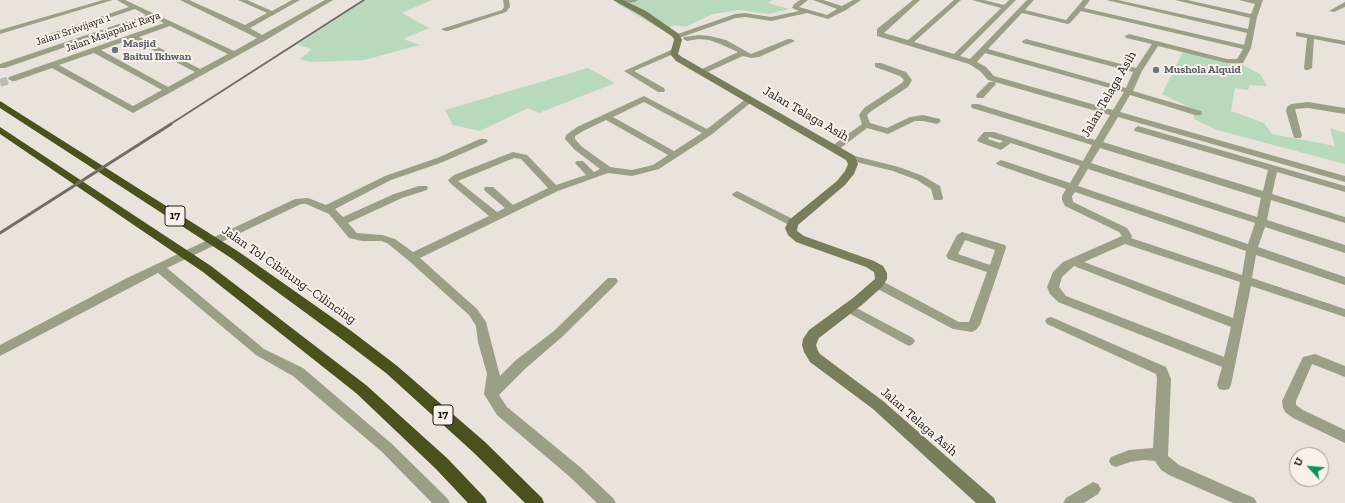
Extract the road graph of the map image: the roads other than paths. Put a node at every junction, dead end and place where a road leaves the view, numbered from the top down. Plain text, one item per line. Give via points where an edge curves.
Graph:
1 (110, 0) edge
2 (116, 0) edge
3 (120, 0) edge
4 (183, 0) edge
5 (241, 0) edge
6 (296, 0) edge
7 (330, 0) edge
8 (506, 0) edge
9 (636, 0) edge
10 (805, 0) edge
11 (816, 0) edge
12 (858, 0) edge
13 (917, 0) edge
14 (958, 0) edge
15 (975, 0) edge
16 (1012, 0) edge
17 (1031, 0) edge
18 (1087, 0) edge
19 (1109, 0) edge
20 (1178, 0) edge
21 (1242, 0) edge
22 (620, 1) edge
23 (1259, 2) edge
24 (1345, 4) edge
25 (135, 7) junction
26 (1005, 7) junction
27 (844, 9) junction
28 (1081, 9) junction
29 (1021, 11) junction
30 (1332, 11) dead end
31 (804, 12) junction
32 (272, 13) junction
33 (152, 15) junction
34 (1254, 17) junction
35 (51, 19) junction
36 (169, 24) junction
37 (245, 28) junction
38 (69, 29) junction
39 (444, 29) dead end
40 (0, 32) edge
41 (1251, 32) junction
42 (1299, 34) dead end
43 (47, 36) dead end
44 (1129, 36) dead end
45 (1311, 36) junction
46 (132, 37) junction
47 (263, 38) junction
48 (677, 38) junction
49 (1026, 41) dead end
50 (791, 42) dead end
51 (909, 43) junction
52 (1156, 43) junction
53 (1345, 43) edge
54 (1247, 48) junction
55 (95, 50) junction
56 (983, 50) junction
57 (674, 52) junction
58 (233, 53) junction
59 (745, 53) junction
60 (955, 57) junction
61 (972, 62) junction
62 (53, 65) junction
63 (878, 65) dead end
64 (1, 66) edge
65 (1308, 68) dead end
66 (1138, 71) junction
67 (200, 72) junction
68 (703, 72) junction
69 (24, 75) junction
70 (12, 79) tunnel mouth
71 (992, 81) junction
72 (168, 90) junction
73 (661, 90) dead end
74 (1129, 92) junction
75 (980, 96) dead end
76 (750, 100) junction
77 (0, 104) edge
78 (975, 106) dead end
79 (1345, 111) edge
80 (1198, 113) dead end
81 (606, 116) junction
82 (1114, 118) junction
83 (937, 121) dead end
84 (866, 125) junction
85 (0, 130) edge
86 (708, 133) junction
87 (1297, 136) dead end
88 (1010, 140) dead end
89 (484, 141) dead end
90 (1097, 144) junction
91 (835, 148) junction
92 (675, 155) junction
93 (851, 158) junction
94 (580, 163) dead end
95 (1002, 163) dead end
96 (1086, 164) junction
97 (1273, 168) junction
98 (607, 170) junction
99 (592, 176) junction
100 (1345, 179) edge
101 (1072, 187) junction
102 (423, 188) dead end
103 (489, 188) dead end
104 (554, 189) junction
105 (1345, 189) edge
106 (736, 194) dead end
107 (1266, 196) junction
108 (938, 198) dead end
109 (512, 208) junction
110 (327, 209) junction
111 (496, 216) junction
112 (1345, 220) edge
113 (342, 222) junction
114 (1261, 222) junction
115 (793, 223) junction
116 (1125, 240) junction
117 (1252, 249) junction
118 (1345, 249) edge
119 (412, 257) junction
120 (1074, 262) junction
121 (160, 268) junction
122 (993, 270) dead end
123 (1246, 280) junction
124 (612, 281) dead end
125 (1345, 281) edge
126 (878, 284) junction
127 (849, 308) junction
128 (1345, 313) edge
129 (1051, 321) dead end
130 (1238, 325) junction
131 (909, 341) dead end
132 (0, 351) edge
133 (1229, 364) junction
134 (1345, 372) edge
135 (1224, 385) dead end
136 (491, 394) junction
137 (1345, 437) edge
138 (1160, 455) junction
139 (1116, 461) dead end
140 (1093, 489) dead end
141 (442, 503) edge
142 (479, 503) edge
143 (536, 503) edge
144 (608, 503) edge
145 (988, 503) edge
146 (1071, 503) edge
147 (1250, 503) edge

1 - 35 street
2 - 35 street
3 - 25 street, Jalan Majapahit Raya
4 - 37 street
5 - 32 street
6 - 32 street
7 - 47 street
8 - 39 street via 507,7 504,11
9 - 22 street
10 - 31 street via 795,7
11 - 27 street
12 - 27 street
13 - 51 street via 879,32
14 - 51 street
15 - 26 street
16 - 26 street
17 - 29 street
18 - 28 street
19 - 41 street
20 - 34 street
21 - 23 street
22 - 48 street via 643,13
23 - 34 street
24 - 30 street
25 - 33 street, Jalan Majapahit Raya
25 - 38 street
26 - 60 street
27 - 31 street via 828,17
28 - 29 street via 1070,22
28 - 54 street
29 - 56 street
31 - 48 street via 771,19 735,16
32 - 37 street
33 - 36 street, Jalan Majapahit Raya
33 - 64 street, Jalan Sriwijaya 1
34 - 41 street
35 - 38 street
35 - 40 street
36 - 46 street, Jalan Majapahit Raya
36 - 58 street
37 - 47 street
38 - 43 street
41 - 54 street
42 - 45 street
44 - 52 street
45 - 53 street
45 - 65 street
46 - 55 street, Jalan Majapahit Raya
46 - 67 street
47 - 58 street
48 - 57 street
48 - 59 street via 710,38
49 - 66 street
50 - 59 street via 753,56
51 - 60 street
52 - 54 street via 1232,62 1240,61
52 - 66 street, Jalan Telaga Asih
55 - 62 street, Jalan Majapahit Raya
55 - 72 street
56 - 61 street
56 - 74 street
57 - 68 street, Jalan Telaga Asih via 679,59
57 - 73 street via 628,71
58 - 67 street
59 - 68 street
60 - 61 street
61 - 71 street via 983,69
62 - 69 street, Jalan Majapahit Raya
62 - 72 street via 133,110
63 - 84 street via 903,74 908,80 897,92 864,113
64 - 69 street
66 - 74 street, Jalan Telaga Asih
67 - 72 street
68 - 76 street, Jalan Telaga Asih
69 - 70 street, Jalan Majapahit Raya
71 - 75 street
71 - 82 street
74 - 80 street
74 - 82 street, Jalan Telaga Asih
76 - 86 street
76 - 91 street, Jalan Telaga Asih
77 - 143 highway, Jalan Tol Cibitung–Cilincing / 17 via 236,255 345,334 391,369 479,447
78 - 90 street
79 - 87 street via 1308,105 1291,107
81 - 86 street via 646,99
81 - 92 street
81 - 98 street via 574,132 570,139
82 - 90 street, Jalan Telaga Asih
82 - 97 street
82 - 100 street
83 - 84 street via 913,119 888,131
84 - 91 street
85 - 142 highway, 17 via 207,269 361,389 442,464
86 - 92 street
88 - 96 street
89 - 110 street via 388,178
90 - 96 street, Jalan Telaga Asih
90 - 107 street
91 - 93 street, Jalan Telaga Asih
92 - 98 street via 656,167 632,173
93 - 108 street via 920,178 936,188
93 - 115 street, Jalan Telaga Asih via 852,168 841,182
94 - 99 street
95 - 101 street
96 - 101 street, Jalan Telaga Asih
96 - 114 street
97 - 105 street
97 - 107 street
98 - 99 street
99 - 104 street
101 - 116 street, Jalan Telaga Asih via 1067,196 1069,204 1123,230 1127,236
101 - 117 street
102 - 113 street via 398,196
103 - 109 street
104 - 109 street
104 - 111 street via 524,157 518,155 453,180
106 - 115 street
107 - 112 street
107 - 114 street
109 - 111 street
110 - 113 street
110 - 121 street via 308,201 299,201
111 - 119 street
113 - 119 street via 352,236 387,239
114 - 117 street
114 - 118 street
115 - 126 street via 791,228 795,236 879,269 881,279
116 - 120 street
116 - 123 street
117 - 123 street
117 - 125 street
119 - 136 street via 473,312 482,325 484,342 494,374
120 - 130 street
120 - 133 street via 1061,271 1053,282 1054,291 1062,299
121 - 132 street
121 - 141 street via 260,352 298,372 387,448
122 - 126 street via 972,327 957,326
123 - 128 street
123 - 130 street
124 - 136 street
126 - 127 street, Jalan Telaga Asih
127 - 131 street
127 - 145 street, Jalan Telaga Asih via 810,339 809,345 815,358 878,405
129 - 138 street via 1155,368 1163,374
130 - 133 street
133 - 135 street
134 - 137 street via 1315,359 1308,360 1289,401 1290,408 1298,414
136 - 144 street via 502,411 570,467
138 - 139 street via 1128,456
138 - 147 street via 1166,465 1174,470
140 - 146 street

